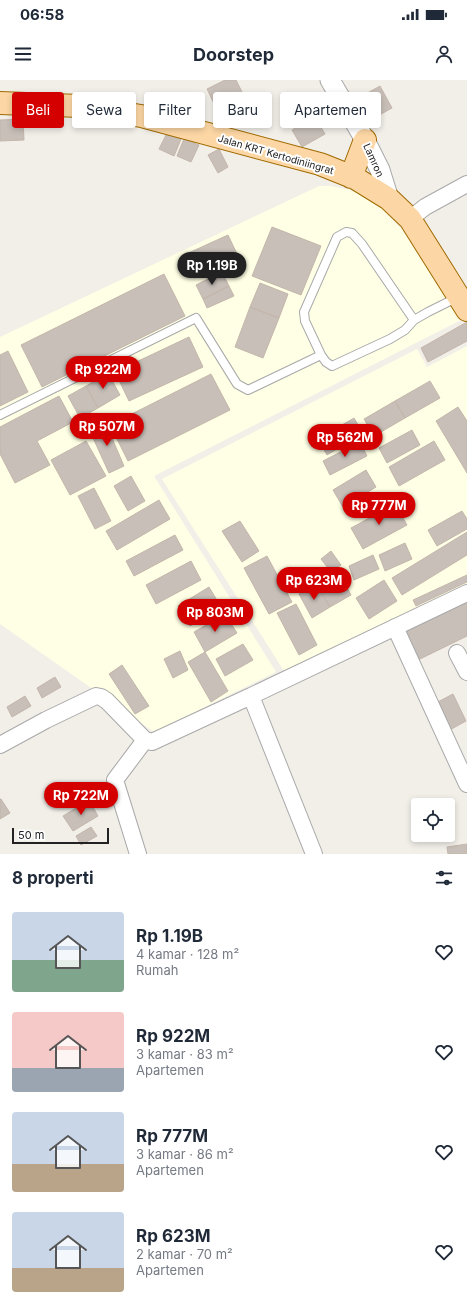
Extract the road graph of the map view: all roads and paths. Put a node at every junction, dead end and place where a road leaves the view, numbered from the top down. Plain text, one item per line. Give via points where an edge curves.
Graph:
1 (330, 80) edge
2 (0, 104) edge
3 (365, 140) junction
4 (351, 177) junction
5 (467, 184) edge
6 (390, 199) junction
7 (410, 219) junction
8 (463, 303) edge
9 (414, 320) junction
10 (321, 355) junction
11 (0, 415) edge
12 (467, 593) edge
13 (395, 627) junction
14 (457, 653) dead end
15 (467, 672) edge
16 (251, 696) junction
17 (144, 740) junction
18 (0, 745) edge
19 (467, 784) edge
20 (138, 854) edge
21 (314, 854) edge

1 - 3 street, Lamron
2 - 4 main road, Jalan KRT Kertodiniingrat via 80,106 140,116 320,164
3 - 4 main road
3 - 6 street, Lamron via 380,170
4 - 6 main road, Jalan KRT Kertodiniingrat
5 - 7 street via 424,207
6 - 7 main road, Jalan KRT Kertodiniingrat
7 - 8 main road, Jalan KRT Kertodiniingrat
8 - 9 lane via 428,312
9 - 10 lane via 405,330 390,339 332,366
9 - 10 lane via 362,244 352,233 346,232 337,237 304,312 305,321
10 - 11 lane via 248,390 237,384 196,318
12 - 13 street
13 - 16 street
13 - 19 street
14 - 15 street
16 - 17 street via 152,742
16 - 21 street
17 - 18 street via 107,701 96,696
17 - 20 street via 115,780

